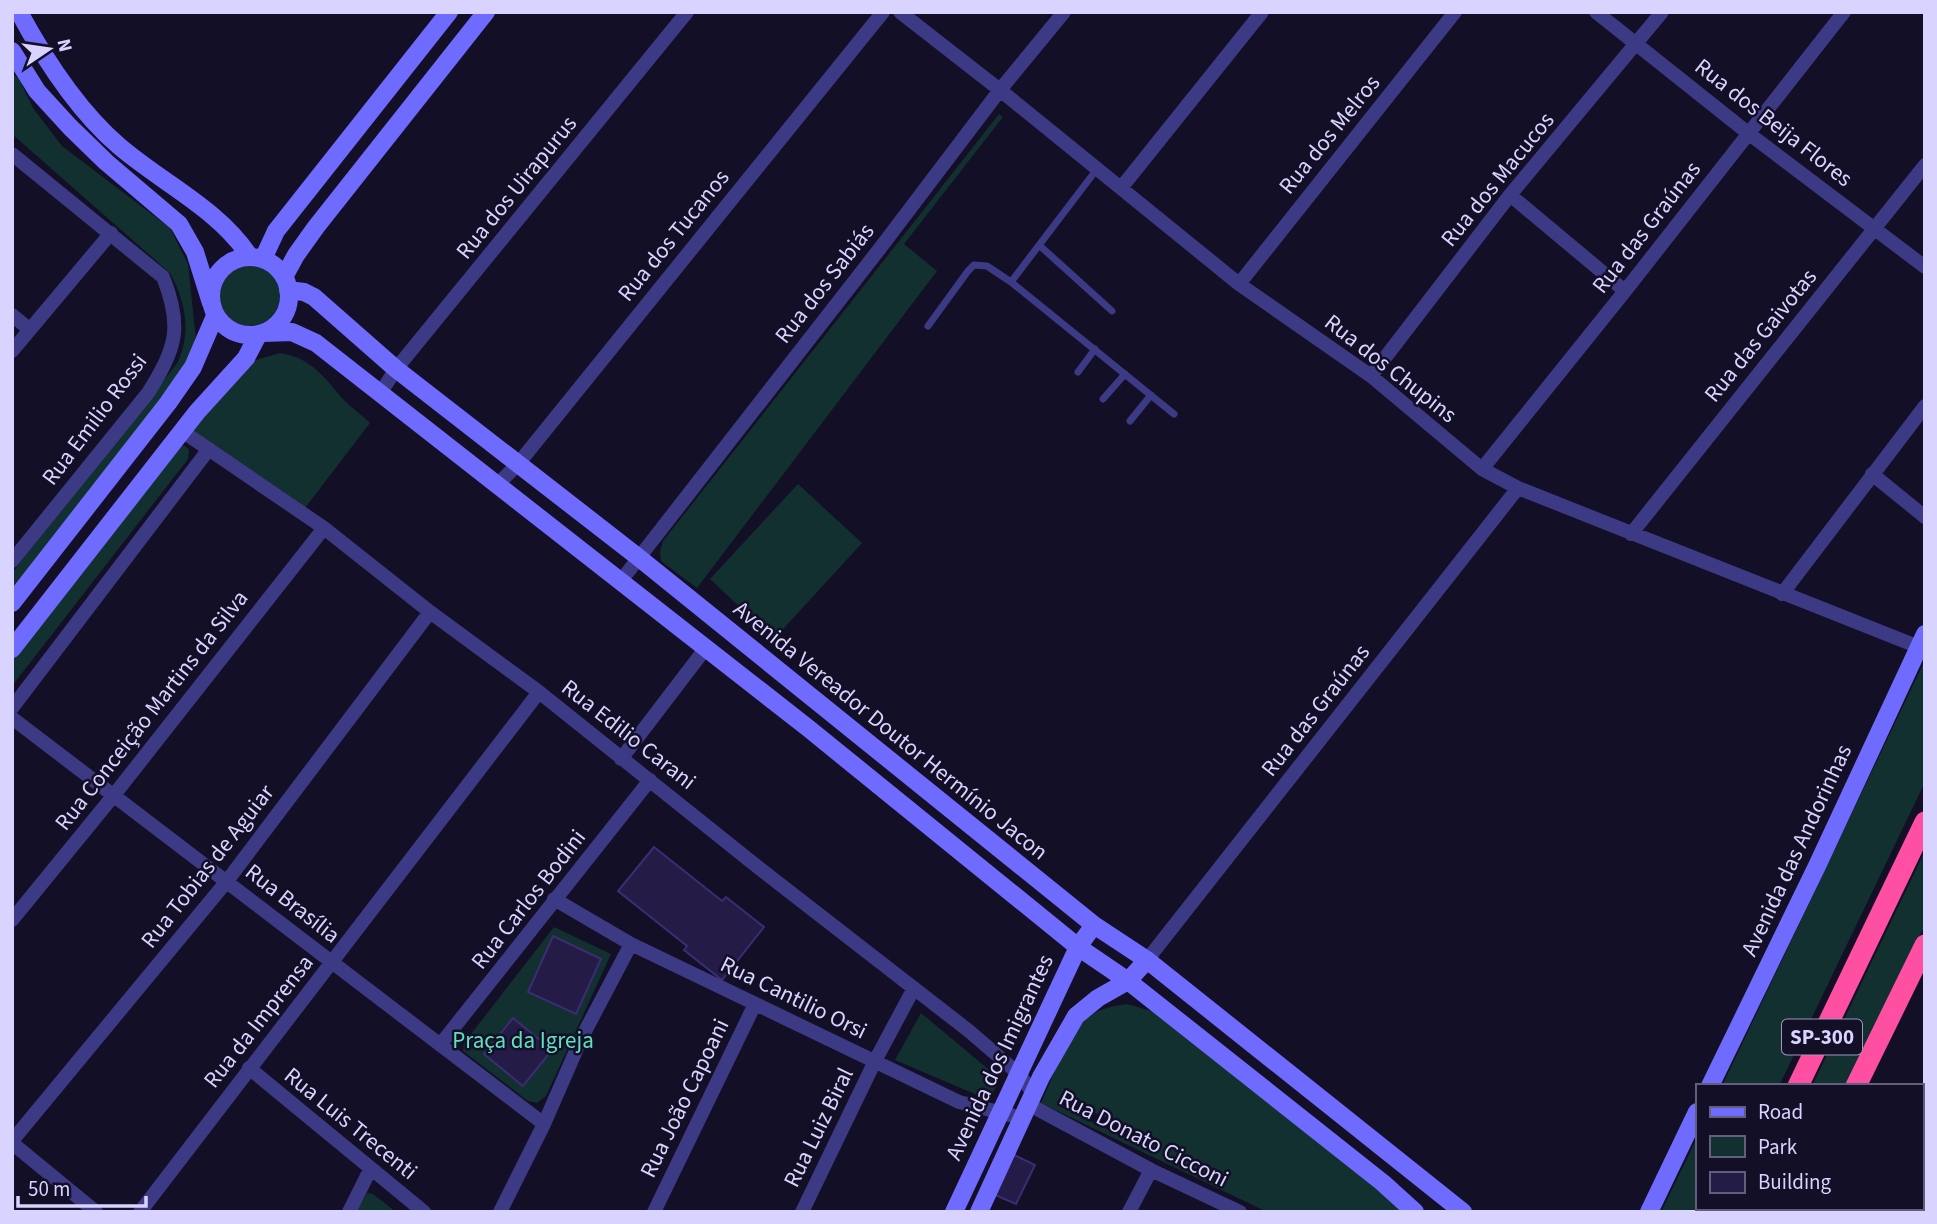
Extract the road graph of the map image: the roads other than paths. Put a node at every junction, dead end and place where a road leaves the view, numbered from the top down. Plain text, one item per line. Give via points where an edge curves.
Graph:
1 (19, 12) edge
2 (449, 12) edge
3 (486, 12) edge
4 (687, 12) edge
5 (883, 12) edge
6 (900, 12) edge
7 (1064, 12) edge
8 (1262, 12) edge
9 (1455, 12) edge
10 (1596, 12) edge
11 (1661, 12) edge
12 (1844, 12) edge
13 (1637, 44) junction
14 (12, 51) edge
15 (1000, 90) junction
16 (1748, 132) junction
17 (12, 154) edge
18 (1925, 165) edge
19 (1097, 169) junction
20 (1121, 188) junction
21 (1510, 195) junction
22 (1875, 228) junction
23 (111, 233) junction
24 (1039, 245) junction
25 (257, 258) junction
26 (1925, 267) edge
27 (1011, 282) junction
28 (286, 284) junction
29 (1239, 284) junction
30 (1625, 291) junction
31 (213, 309) junction
32 (1112, 311) dead end
33 (12, 315) edge
34 (928, 326) dead end
35 (29, 329) junction
36 (260, 334) junction
37 (1095, 349) junction
38 (12, 351) edge
39 (396, 369) junction
40 (1078, 372) dead end
41 (1125, 374) junction
42 (1371, 376) junction
43 (381, 392) junction
44 (1151, 395) junction
45 (1103, 399) dead end
46 (1925, 406) edge
47 (1174, 414) dead end
48 (1130, 421) dead end
49 (181, 431) junction
50 (209, 449) junction
51 (517, 464) junction
52 (1482, 469) junction
53 (1872, 474) junction
54 (497, 485) junction
55 (1518, 488) junction
56 (1925, 517) edge
57 (324, 528) junction
58 (1631, 534) junction
59 (638, 557) junction
60 (12, 561) edge
61 (620, 582) junction
62 (1782, 594) junction
63 (12, 603) edge
64 (430, 612) junction
65 (1922, 640) edge
66 (12, 649) edge
67 (705, 649) junction
68 (538, 692) junction
69 (12, 708) edge
70 (12, 718) edge
71 (621, 759) junction
72 (650, 780) junction
73 (114, 795) junction
74 (1925, 822) edge
75 (227, 881) junction
76 (554, 899) junction
77 (12, 920) edge
78 (1094, 925) junction
79 (631, 944) junction
80 (1925, 945) edge
81 (1078, 947) junction
82 (1147, 960) junction
83 (332, 962) junction
84 (1128, 981) junction
85 (914, 988) junction
86 (755, 1004) junction
87 (440, 1045) junction
88 (875, 1060) junction
89 (249, 1068) junction
90 (1019, 1073) junction
91 (1711, 1084) edge
92 (1799, 1084) edge
93 (1857, 1084) edge
94 (1027, 1105) junction
95 (999, 1114) junction
96 (1696, 1114) edge
97 (544, 1124) junction
98 (12, 1142) edge
99 (370, 1170) junction
100 (1152, 1170) junction
101 (96, 1212) edge
102 (140, 1212) edge
103 (349, 1212) edge
104 (424, 1212) edge
105 (500, 1212) edge
106 (654, 1212) edge
107 (802, 1212) edge
108 (954, 1212) edge
109 (978, 1212) edge
110 (1129, 1212) edge
111 (1240, 1212) edge
112 (1415, 1212) edge
113 (1464, 1212) edge
114 (1649, 1212) edge

1 - 25 street via 86,113 118,145 220,222
2 - 25 street
3 - 28 street via 316,227 296,255
4 - 39 street, Rua dos Uirapurus
5 - 51 street, Rua dos Tucanos
6 - 15 street, Rua dos Chupins
7 - 15 street, Rua dos Sabiás
8 - 20 street
9 - 29 street, Rua dos Melros
10 - 13 street, Rua dos Beija Flores
11 - 13 street, Rua dos Macucos
12 - 16 street, Rua das Graúnas
13 - 16 street, Rua dos Beija Flores
13 - 21 street, Rua dos Macucos
14 - 31 street via 37,91 71,127 179,224 195,252
15 - 19 street, Rua dos Chupins
15 - 59 street, Rua dos Sabiás
16 - 22 street, Rua dos Beija Flores
16 - 30 street, Rua das Graúnas
17 - 23 street, Rua Emilio Rossi
18 - 22 street, Rua das Gaivotas
19 - 20 street, Rua dos Chupins
19 - 24 lane
20 - 29 street, Rua dos Chupins
21 - 30 street
21 - 42 street, Rua dos Macucos
22 - 26 street, Rua dos Beija Flores
22 - 58 street, Rua das Gaivotas
23 - 35 street
23 - 60 street, Rua Emilio Rossi via 163,276 173,303 176,331 166,365
24 - 27 lane
24 - 32 lane
25 - 28 street via 275,267
25 - 31 street via 233,260 220,271 212,286
27 - 34 lane via 987,266 974,265
27 - 37 lane
28 - 36 street via 288,304 283,317
28 - 39 street, Avenida Vereador Doutor Hermínio Jacon via 314,297
29 - 42 street, Rua dos Chupins
30 - 52 street, Rua das Graúnas
31 - 36 street via 233,332
31 - 63 street via 192,367 168,403
33 - 35 street
35 - 38 street
36 - 43 street via 302,334
36 - 49 street via 246,358
37 - 40 lane
37 - 41 lane
39 - 43 street, Rua dos Uirapurus
39 - 51 street, Avenida Vereador Doutor Hermínio Jacon
41 - 44 lane
41 - 45 lane
42 - 52 street, Rua dos Chupins
43 - 54 street
44 - 47 lane
44 - 48 lane
46 - 53 street
49 - 50 street, Rua Edilio Carani
49 - 66 street
50 - 57 street, Rua Edilio Carani
50 - 69 street
51 - 54 street, Rua dos Tucanos
51 - 59 street, Avenida Vereador Doutor Hermínio Jacon
52 - 55 street, Rua dos Chupins
53 - 56 street
53 - 62 street
54 - 61 street
55 - 58 street, Rua dos Chupins
55 - 82 street, Rua das Graúnas
57 - 64 street, Rua Edilio Carani
57 - 73 street, Rua Conceição Martins da Silva
58 - 62 street, Rua dos Chupins
59 - 61 street, Rua dos Sabiás
59 - 78 street, Avenida Vereador Doutor Hermínio Jacon
61 - 67 street
62 - 65 street, Rua dos Chupins
64 - 68 street, Rua Edilio Carani
64 - 75 street, Rua Tobias de Aguiar
65 - 91 street, Avenida das Andorinhas
67 - 71 street
67 - 81 street
68 - 71 street, Rua Edilio Carani
68 - 83 street, Rua da Imprensa
70 - 73 street, Rua Brasília
71 - 72 street, Rua Edilio Carani
72 - 76 street, Rua Carlos Bodini
72 - 85 street, Rua Edilio Carani
73 - 75 street, Rua Brasília
73 - 77 street, Rua Conceição Martins da Silva
74 - 92 highway, SP-300
75 - 83 street, Rua Brasília
75 - 98 street, Rua Tobias de Aguiar
76 - 79 street, Rua Cantilio Orsi
76 - 87 street, Rua Carlos Bodini
78 - 81 street, Avenida dos Imigrantes
78 - 82 street, Avenida Vereador Doutor Hermínio Jacon
79 - 86 street, Rua Cantilio Orsi
79 - 97 street via 582,1037
80 - 93 highway, SP-300
81 - 84 street
81 - 90 street, Avenida dos Imigrantes
82 - 84 street, Avenida dos Imigrantes
82 - 113 street, Avenida Vereador Doutor Hermínio Jacon
83 - 87 street, Rua Brasília
83 - 89 street, Rua da Imprensa
84 - 94 street, Avenida dos Imigrantes via 1076,1016
84 - 112 street
85 - 88 street, Rua Luiz Biral
85 - 90 street, Rua Edilio Carani
86 - 88 street, Rua Cantilio Orsi
86 - 106 street, Rua João Capoani
87 - 97 street, Rua Brasília
88 - 95 street, Rua Cantilio Orsi via 959,1102
88 - 107 street, Rua Luiz Biral
89 - 99 street, Rua Luis Trecenti
89 - 102 street, Rua da Imprensa
90 - 94 street, Rua Edilio Carani
90 - 95 street, Avenida dos Imigrantes
94 - 95 street, Rua Cantilio Orsi
94 - 100 street, Rua Donato Cicconi
94 - 109 street, Avenida dos Imigrantes
95 - 108 street, Avenida dos Imigrantes
96 - 114 street
97 - 105 street
98 - 101 street
99 - 103 street
99 - 104 street, Rua Luis Trecenti
100 - 110 street
100 - 111 street, Rua Donato Cicconi

